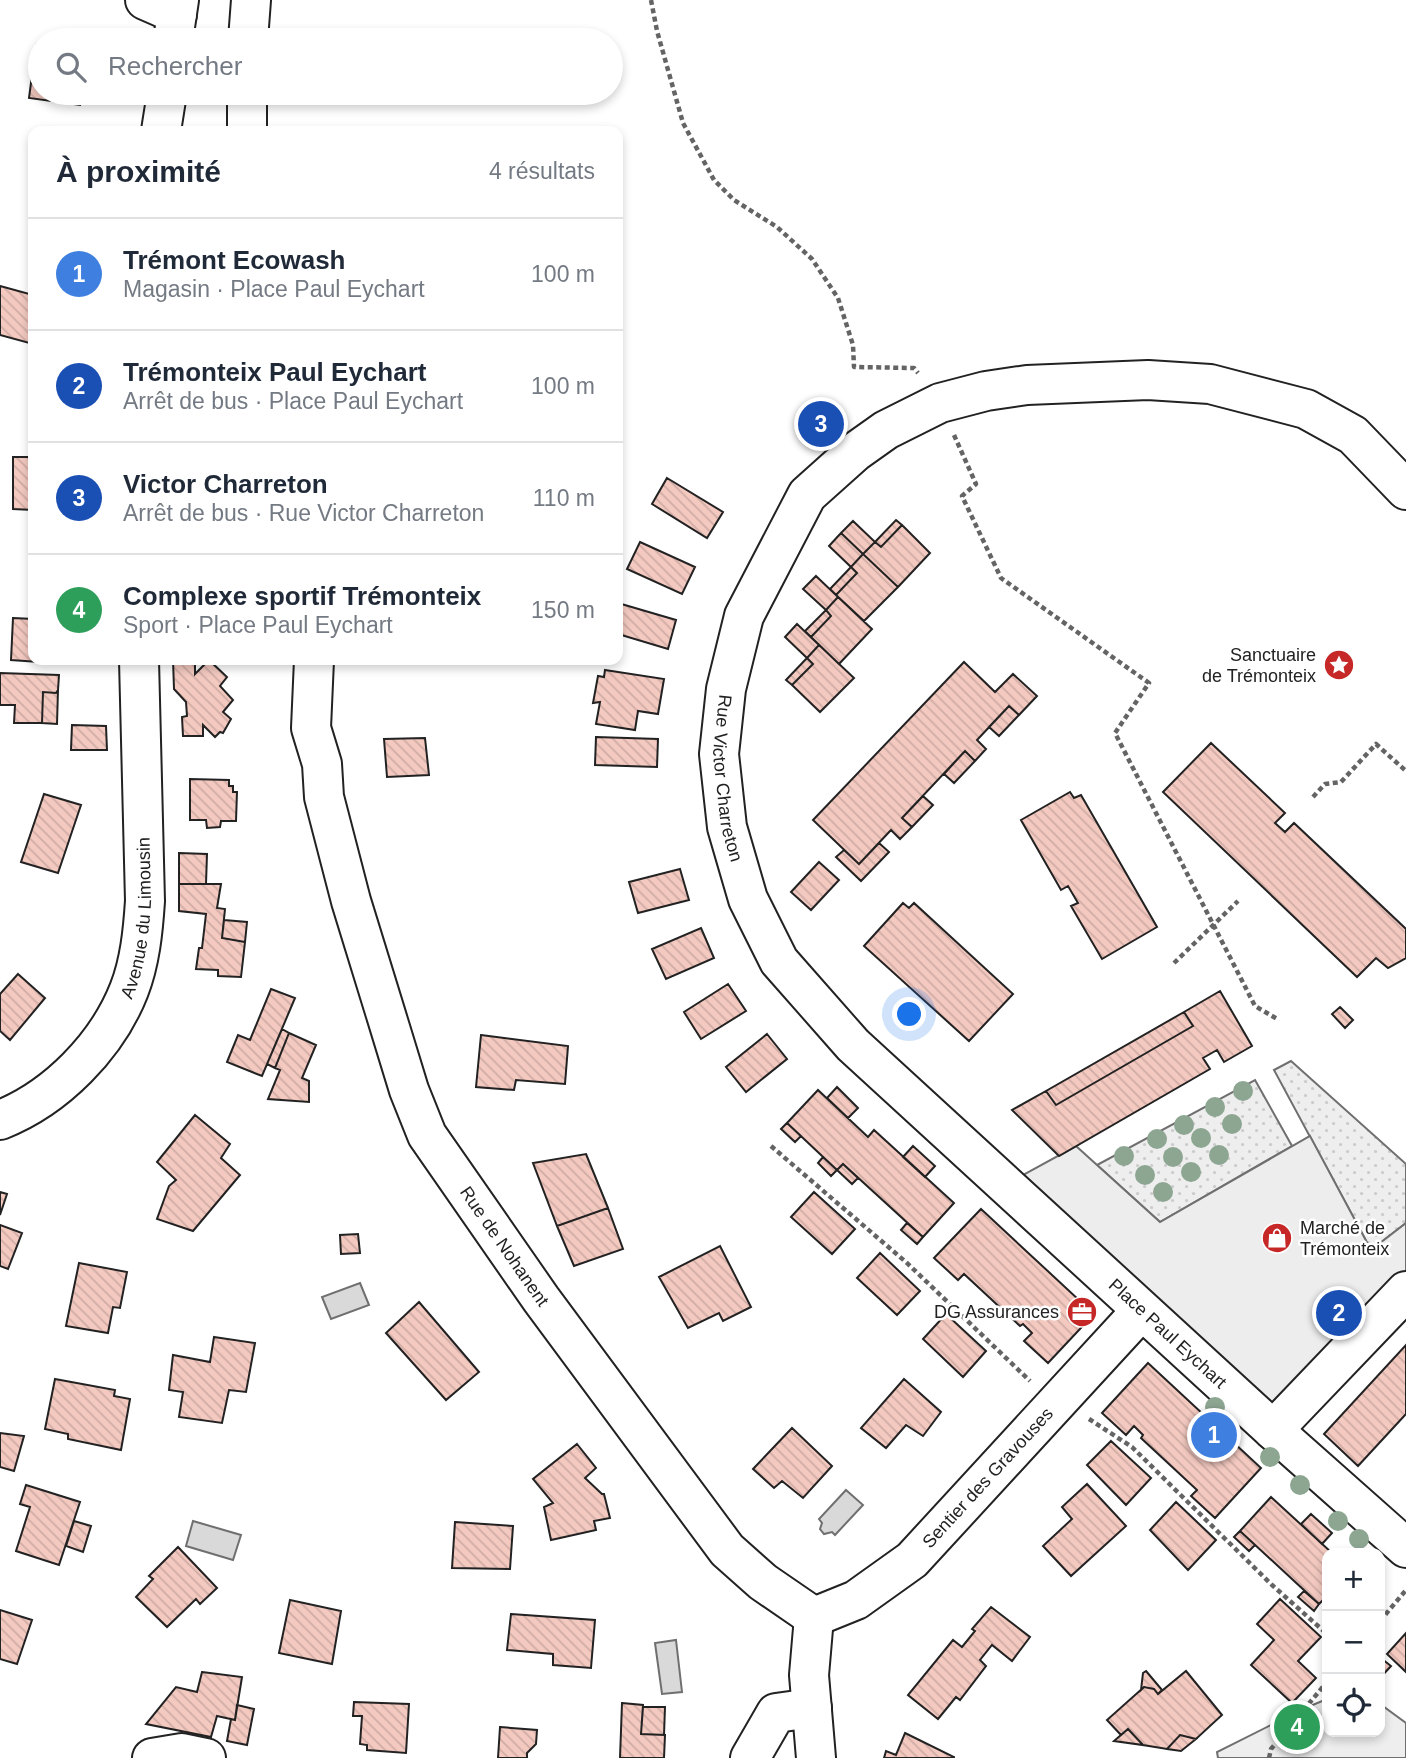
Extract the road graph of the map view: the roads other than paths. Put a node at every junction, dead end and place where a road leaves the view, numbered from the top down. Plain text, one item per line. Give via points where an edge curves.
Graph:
1 (251, 0) edge
2 (249, 28) edge
3 (165, 105) edge
4 (247, 105) edge
5 (163, 126) edge
6 (247, 126) edge
7 (1406, 490) edge
8 (139, 665) edge
9 (314, 665) edge
10 (0, 1120) edge
11 (1062, 1237) joint
12 (1406, 1291) edge
13 (1142, 1311) junction
14 (1273, 1430) junction
15 (1406, 1548) edge
16 (814, 1617) junction
17 (812, 1708) junction
18 (152, 1758) edge
19 (206, 1758) edge
20 (750, 1758) edge
21 (816, 1758) edge

1 - 2 street
3 - 5 street
4 - 6 street
7 - 11 street, Rue Victor Charreton via 1353,435 1306,409 1209,384 1148,380 986,391 940,403 886,430 807,495 744,616 726,689 719,754 727,827 748,900 779,961 853,1045
8 - 10 street, Avenue du Limousin via 145,901 143,938 130,990 103,1037 78,1066 40,1098
9 - 16 street, Rue de Nohanent via 312,727 322,764 324,797 351,901 427,1135 541,1299 727,1550
11 - 13 street, Place Paul Eychart
12 - 14 street
13 - 14 street, Place Paul Eychart
13 - 16 street, Sentier des Gravouses via 912,1560 856,1600
14 - 15 street, Place Paul Eychart
16 - 17 street via 809,1675
17 - 20 street via 776,1713
17 - 21 street
18 - 19 street via 182,1753

